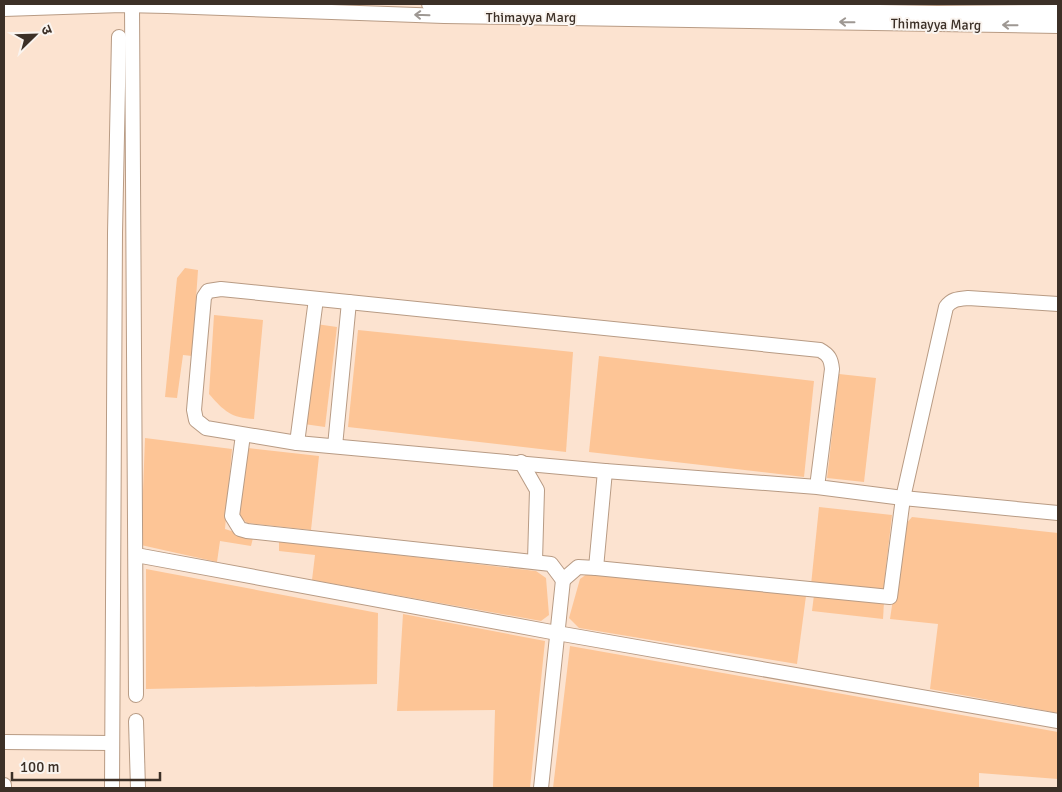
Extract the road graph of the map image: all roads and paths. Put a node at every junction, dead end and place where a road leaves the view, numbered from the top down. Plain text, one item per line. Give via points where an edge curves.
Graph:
1 (429, 4) edge
2 (132, 5) junction
3 (4, 9) edge
4 (506, 9) edge
5 (1052, 9) edge
6 (444, 10) edge
7 (1058, 26) edge
8 (119, 37) dead end
9 (316, 299) junction
10 (349, 302) junction
11 (1058, 304) edge
12 (243, 435) junction
13 (297, 443) junction
14 (335, 446) junction
15 (521, 462) junction
16 (605, 472) junction
17 (816, 487) junction
18 (903, 498) junction
19 (1058, 513) edge
20 (136, 556) junction
21 (535, 561) junction
22 (596, 568) junction
23 (563, 580) junction
24 (557, 633) junction
25 (136, 695) dead end
26 (136, 721) dead end
27 (1058, 721) edge
28 (4, 742) edge
29 (112, 743) junction
30 (112, 788) edge
31 (138, 788) edge
32 (541, 788) edge

1 - 6 street, Thimayya Marg
2 - 3 street, Thimayya Marg
6 -> 2 street, Thimayya Marg
2 - 20 street
4 - 5 street, Thimayya Marg via 937,13
4 - 6 street, Thimayya Marg
7 -> 4 street, Thimayya Marg
8 - 29 street
9 - 10 street
9 - 12 street via 213,289 204,297 194,410 196,420 206,428
9 - 13 street
10 - 14 street
10 - 17 street via 820,350 828,355 832,369
11 - 18 street via 968,298 951,301 946,307
12 - 13 street
12 - 21 street via 232,516 240,529
13 - 14 street
14 - 15 street
15 - 16 street
15 - 21 street via 537,490
16 - 17 street
16 - 22 street
17 - 18 street
18 - 19 street
18 - 22 street via 890,597
20 - 24 street
20 - 25 street
21 - 23 street via 551,564
22 - 23 street via 578,567
23 - 24 street
24 - 27 street
24 - 32 street
26 - 31 street
28 - 29 street
29 - 30 street

